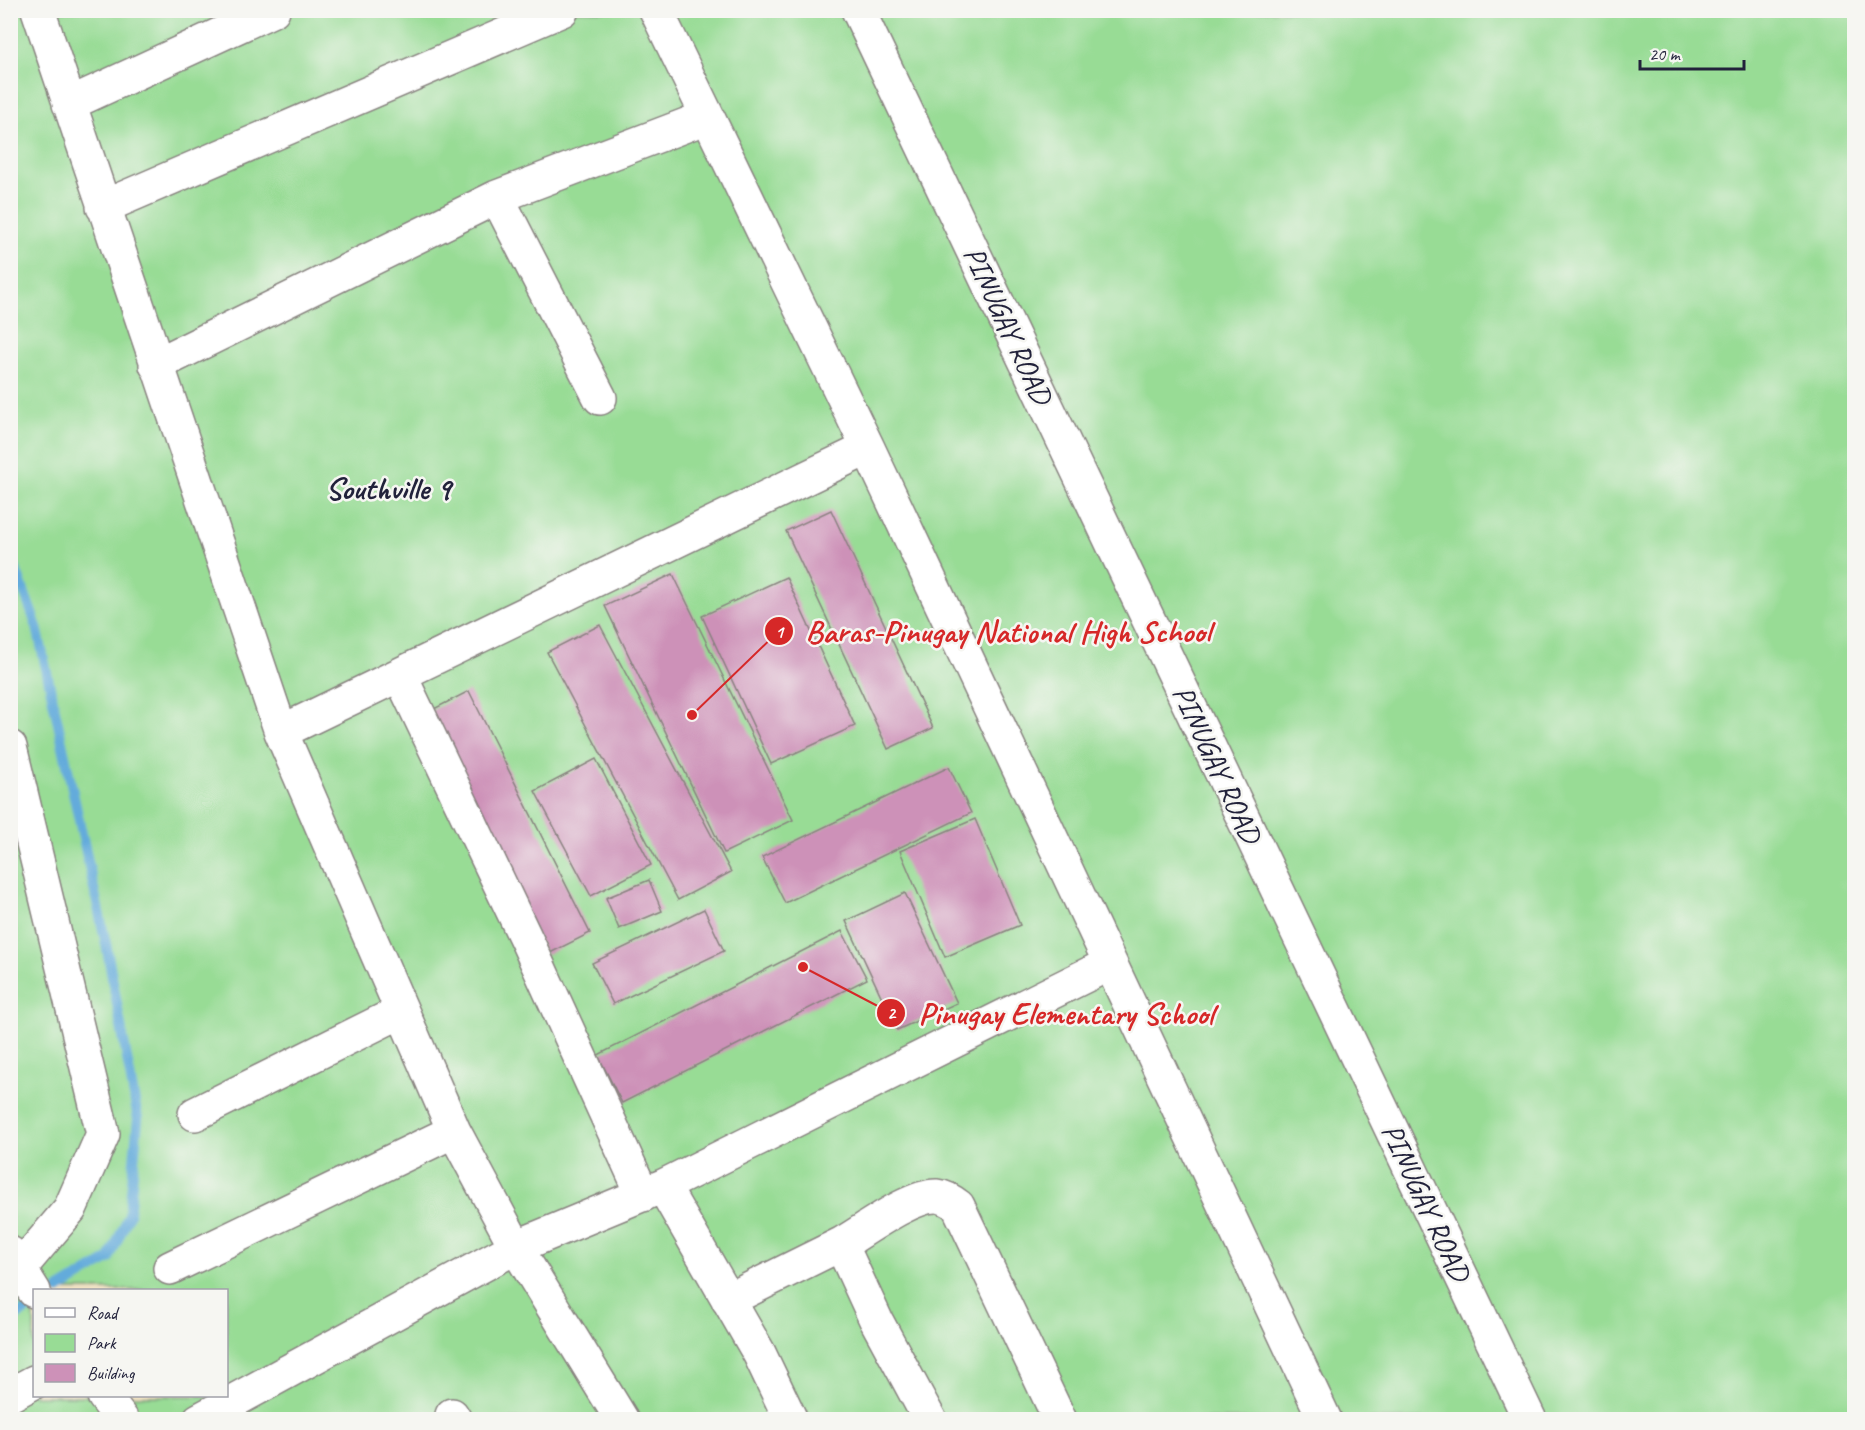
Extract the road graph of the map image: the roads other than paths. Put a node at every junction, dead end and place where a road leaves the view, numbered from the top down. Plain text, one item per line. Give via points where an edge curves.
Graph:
1 (38, 10) edge
2 (273, 10) edge
3 (562, 10) edge
4 (656, 10) edge
5 (858, 10) edge
6 (69, 104) junction
7 (707, 117) junction
8 (497, 197) junction
9 (104, 207) junction
10 (156, 365) junction
11 (600, 398) dead end
12 (868, 448) junction
13 (400, 675) junction
14 (281, 732) junction
15 (10, 747) edge
16 (1109, 964) junction
17 (402, 1011) junction
18 (195, 1114) dead end
19 (454, 1131) junction
20 (653, 1190) junction
21 (841, 1244) junction
22 (516, 1247) junction
23 (170, 1268) dead end
24 (23, 1273) edge
25 (728, 1300) junction
26 (33, 1383) edge
27 (10, 1395) edge
28 (106, 1397) edge
29 (122, 1419) edge
30 (199, 1419) edge
31 (622, 1419) edge
32 (791, 1419) edge
33 (930, 1419) edge
34 (1060, 1419) edge
35 (1325, 1419) edge
36 (1530, 1419) edge

1 - 6 street
2 - 6 street
3 - 9 street
4 - 7 street
5 - 36 street, PINUGAY ROAD
6 - 9 street
7 - 8 street
7 - 12 street
8 - 10 street
8 - 11 street
9 - 10 street
10 - 14 street
12 - 13 street
12 - 16 street
13 - 14 street
13 - 20 street via 527,941
14 - 17 street
15 - 24 street via 103,1134 70,1209
16 - 20 street
16 - 35 street
17 - 18 street
17 - 19 street
19 - 22 street
19 - 23 street
20 - 22 street
20 - 25 street
21 - 25 street
21 - 33 street via 876,1320
21 - 34 street via 918,1200 935,1196 952,1201 958,1206
22 - 30 street
22 - 31 street
25 - 32 street
26 - 27 street
28 - 29 street

